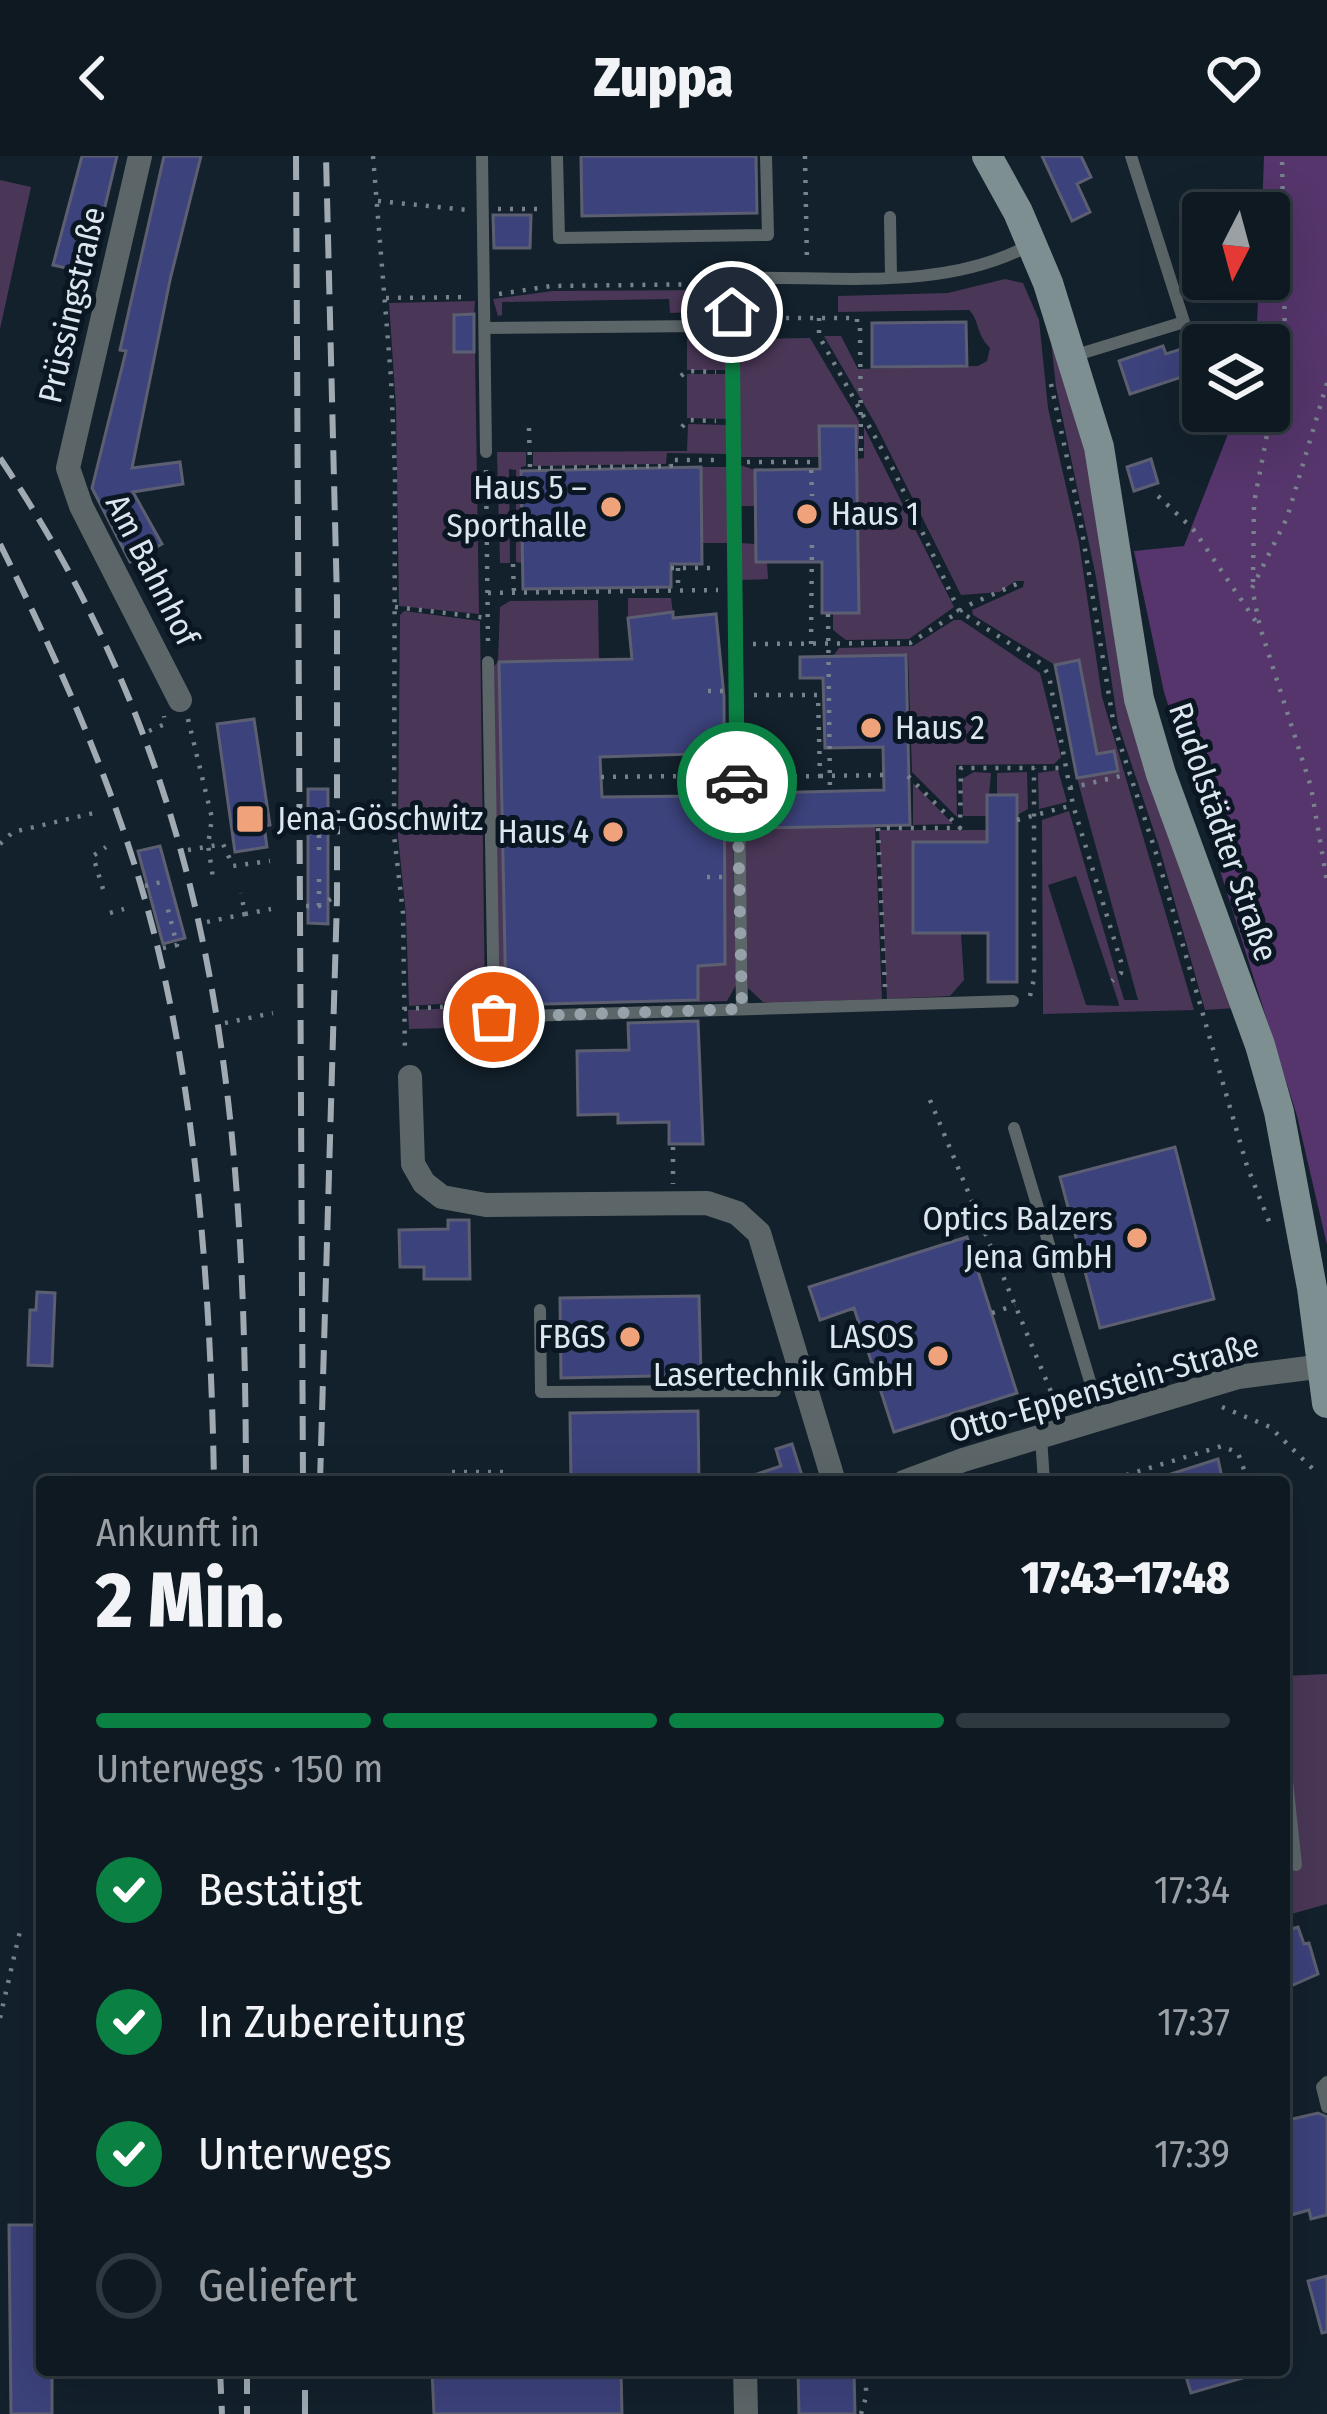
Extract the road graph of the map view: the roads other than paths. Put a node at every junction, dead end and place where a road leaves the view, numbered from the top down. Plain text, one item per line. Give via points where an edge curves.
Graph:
1 (140, 156) edge
2 (482, 156) edge
3 (557, 156) edge
4 (766, 156) edge
5 (987, 156) edge
6 (1131, 156) edge
7 (890, 217) dead end
8 (1031, 244) junction
9 (891, 276) junction
10 (732, 318) junction
11 (485, 328) junction
12 (1073, 356) junction
13 (486, 452) road end
14 (68, 469) joint
15 (488, 662) road end
16 (180, 700) road end
17 (1013, 1001) road end
18 (742, 1009) junction
19 (410, 1077) road end
20 (1014, 1128) dead end
21 (540, 1310) dead end
22 (1324, 1366) junction
23 (776, 1391) dead end
24 (1327, 1402) edge
25 (1102, 1419) junction
26 (1041, 1437) junction
27 (832, 1476) edge
28 (922, 1476) edge
29 (1044, 1476) edge
30 (1290, 1809) edge
31 (1296, 1865) dead end
32 (1327, 2082) edge
33 (1327, 2107) edge
34 (746, 2376) edge
35 (746, 2414) edge

1 - 14 street, Prüssingstraße
2 - 11 lane
3 - 4 lane via 559,238 768,235
5 - 8 street, Rudolstädter Straße
6 - 12 lane via 1184,322
7 - 9 lane
8 - 9 lane via 973,269
8 - 12 street, Rudolstädter Straße
9 - 10 lane via 733,278
10 - 11 lane via 705,326
10 - 18 lane
11 - 13 lane
12 - 22 street, Rudolstädter Straße via 1099,447 1139,699 1279,1112
14 - 16 street, Am Bahnhof
15 - 18 lane via 494,1017
17 - 18 lane
19 - 27 street via 412,1164 442,1197 485,1205 707,1203 746,1219 759,1233
20 - 25 lane
21 - 23 lane via 541,1392
22 - 24 street, Rudolstädter Straße
22 - 25 street, Otto-Eppenstein-Straße via 1238,1377
25 - 26 street, Otto-Eppenstein-Straße
26 - 28 street, Otto-Eppenstein-Straße
26 - 29 lane
30 - 31 lane
32 - 33 lane
34 - 35 street

